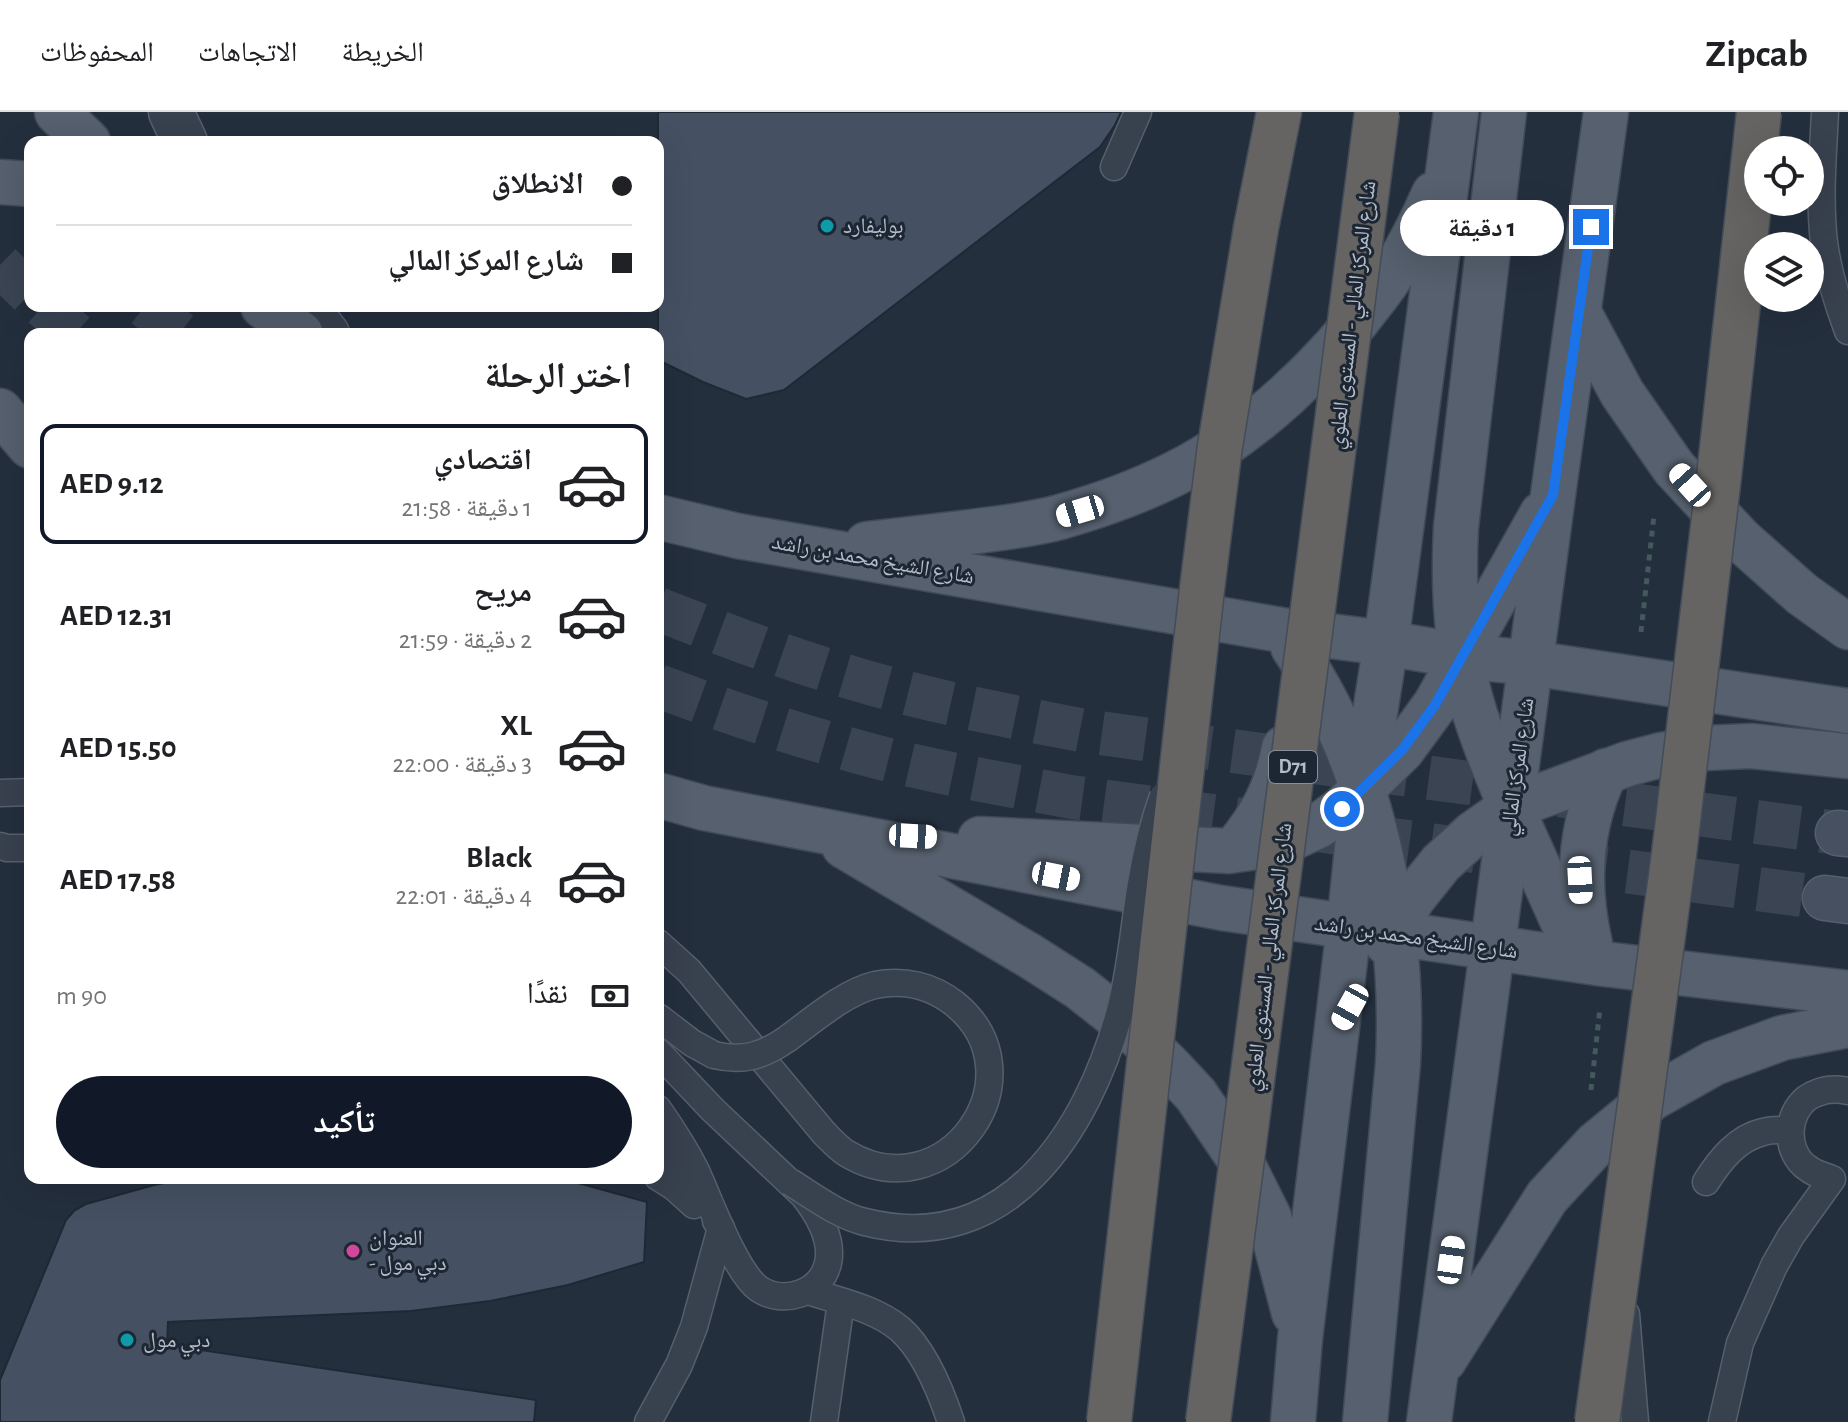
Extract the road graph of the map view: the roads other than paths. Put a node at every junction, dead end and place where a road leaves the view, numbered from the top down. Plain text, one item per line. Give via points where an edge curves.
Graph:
1 (57, 112) edge
2 (171, 112) edge
3 (1138, 112) edge
4 (1279, 112) edge
5 (1377, 112) edge
6 (1456, 112) edge
7 (1504, 112) edge
8 (1606, 112) edge
9 (1759, 112) edge
10 (1825, 112) edge
11 (82, 136) edge
12 (182, 136) edge
13 (1450, 158) junction
14 (1114, 167) dead end
15 (0, 182) edge
16 (24, 184) edge
17 (271, 312) edge
18 (309, 312) edge
19 (1579, 313) junction
20 (293, 328) edge
21 (322, 328) edge
22 (1848, 331) edge
23 (0, 411) edge
24 (20, 446) edge
25 (1461, 484) junction
26 (1553, 495) junction
27 (664, 518) edge
28 (818, 550) junction
29 (1268, 627) junction
30 (1848, 627) edge
31 (1386, 643) junction
32 (1461, 656) junction
33 (1531, 663) junction
34 (1848, 711) edge
35 (1183, 753) junction
36 (1848, 756) edge
37 (1606, 771) junction
38 (1363, 789) junction
39 (24, 792) edge
40 (0, 793) edge
41 (664, 797) edge
42 (1511, 807) junction
43 (818, 831) junction
44 (0, 846) edge
45 (24, 848) edge
46 (1235, 849) junction
47 (1349, 927) junction
48 (1393, 933) junction
49 (664, 948) edge
50 (1493, 948) junction
51 (1590, 962) junction
52 (1848, 993) edge
53 (664, 1022) edge
54 (1848, 1025) edge
55 (1336, 1032) junction
56 (759, 1055) edge
57 (759, 1055) edge
58 (759, 1055) edge
59 (759, 1055) edge
60 (664, 1058) edge
61 (1398, 1063) junction
62 (1848, 1091) edge
63 (1327, 1103) junction
64 (664, 1117) edge
65 (1789, 1130) junction
66 (664, 1153) edge
67 (664, 1181) edge
68 (790, 1182) junction
69 (1706, 1182) dead end
70 (721, 1228) junction
71 (1619, 1261) junction
72 (808, 1291) junction
73 (841, 1302) junction
74 (1300, 1339) junction
75 (1436, 1372) junction
76 (648, 1422) edge
77 (824, 1422) edge
78 (951, 1422) edge
79 (1109, 1422) edge
80 (1208, 1422) edge
81 (1293, 1422) edge
82 (1365, 1422) edge
83 (1429, 1422) edge
84 (1597, 1422) edge
85 (1635, 1422) edge
86 (1722, 1422) edge

1 - 11 main road
2 - 12 street
3 - 14 lane
4 - 35 highway, bridge via 1220,446
5 - 80 highway, شارع المركز المالي - المستوى العلوي / D71, bridge
6 - 13 main road
7 - 25 main road
8 - 19 main road, شارع المركز المالي
9 - 71 highway, bridge via 1674,854
10 - 22 lane via 1824,242
13 - 28 main road via 1419,228 1380,293 1332,351 1228,442 1175,474 1056,518
13 - 31 main road
15 - 16 main road
17 - 20 main road
18 - 21 street
19 - 26 main road, شارع المركز المالي
19 - 30 main road via 1622,393 1674,468 1740,539
23 - 24 main road
25 - 26 main road via 1474,528 1501,539 1515,534
25 - 32 main road via 1454,570
26 - 32 main road
26 - 33 main road, شارع المركز المالي
27 - 28 main road, شارع الشيخ محمد بن راشد
28 - 29 main road, شارع الشيخ محمد بن راشد
29 - 31 main road, شارع الشيخ محمد بن راشد
29 - 38 main road via 1314,680
29 - 46 main road via 1285,710 1285,741 1269,799
31 - 32 main road, شارع الشيخ محمد بن راشد
31 - 38 main road
32 - 33 main road, شارع الشيخ محمد بن راشد
32 - 38 main road via 1435,705 1402,750
32 - 42 main road via 1481,733
33 - 34 main road, شارع الشيخ محمد بن راشد
33 - 42 main road, شارع المركز المالي
35 - 68 lane, bridge via 1154,826 1126,985 1108,1050 1071,1128 1042,1168 991,1210 928,1228 863,1222
35 - 79 highway, bridge
36 - 37 main road via 1751,746 1705,748
37 - 42 main road
37 - 51 main road via 1584,835 1580,880
38 - 46 main road via 1318,826 1264,846
38 - 47 main road
38 - 48 main road
39 - 40 lane
41 - 43 main road, شارع الشيخ محمد بن راشد
42 - 48 main road via 1441,863
42 - 50 main road, شارع المركز المالي
42 - 51 main road
43 - 46 main road
43 - 47 main road, شارع الشيخ محمد بن راشد
43 - 74 main road via 1080,988 1170,1067 1242,1163 1269,1217
44 - 45 lane
47 - 48 main road, شارع الشيخ محمد بن راشد
47 - 55 main road
48 - 50 main road, شارع الشيخ محمد بن راشد
48 - 55 main road
48 - 61 main road
49 - 59 lane, bridge
50 - 51 main road, شارع الشيخ محمد بن راشد
50 - 75 main road, شارع المركز المالي
51 - 52 main road, شارع الشيخ محمد بن راشد
53 - 56 lane, bridge via 714,1055
54 - 75 main road via 1782,1038 1714,1063 1652,1098 1596,1144 1547,1197
55 - 63 main road
57 - 58 lane, bridge via 850,996 899,982 924,986 965,1013 979,1034 989,1081 974,1127 957,1146 931,1162 901,1169 872,1165 844,1152
60 - 68 lane
61 - 63 main road via 1386,1044 1363,1043 1354,1050
61 - 82 main road
62 - 65 lane via 1815,1093 1798,1107
63 - 74 main road
64 - 70 lane
65 - 69 lane via 1764,1131 1740,1142
65 - 86 lane via 1793,1151 1807,1169 1832,1179 1774,1266 1740,1343
66 - 70 lane
67 - 70 lane
68 - 72 lane via 816,1212 827,1246 828,1263
70 - 72 lane via 758,1288 774,1296
70 - 76 lane via 694,1327
71 - 84 highway, bridge
71 - 85 lane, bridge
72 - 73 lane
73 - 77 lane
73 - 78 lane via 875,1314 913,1344
74 - 81 main road
75 - 83 main road, شارع المركز المالي

